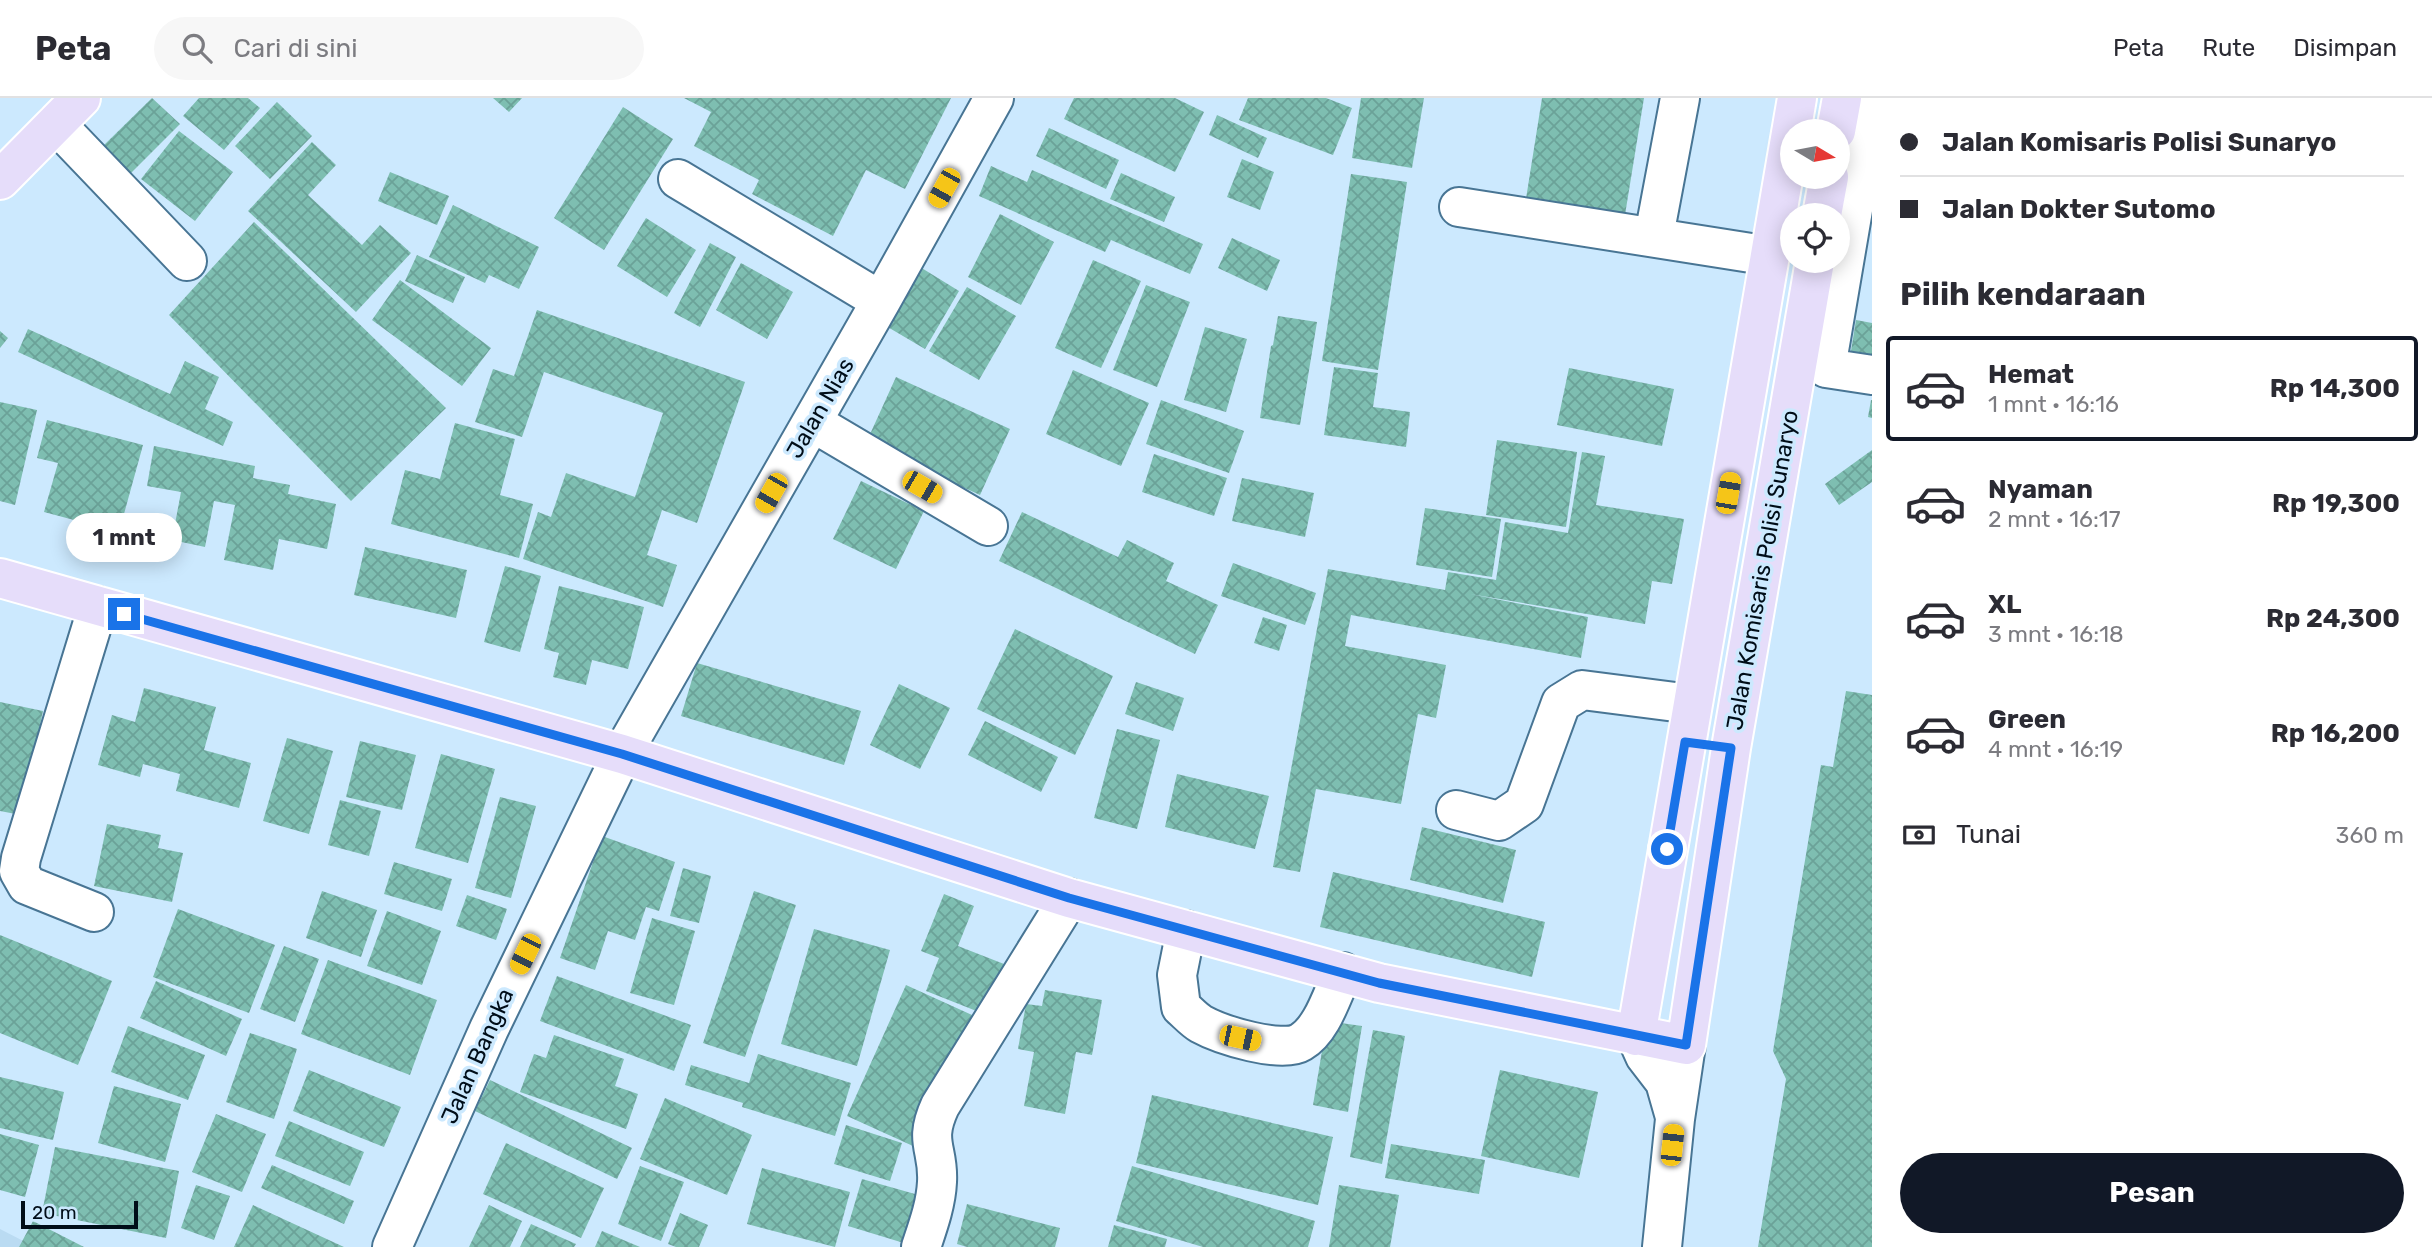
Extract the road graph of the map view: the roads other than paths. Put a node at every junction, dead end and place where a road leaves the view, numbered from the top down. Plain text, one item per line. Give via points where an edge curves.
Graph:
1 (994, 98) edge
2 (1680, 98) edge
3 (1797, 98) edge
4 (1842, 98) edge
5 (1872, 98) edge
6 (69, 111) edge
7 (1838, 119) edge
8 (678, 179) dead end
9 (0, 180) edge
10 (1459, 207) dead end
11 (1654, 236) junction
12 (1770, 256) junction
13 (187, 261) dead end
14 (1813, 273) edge
15 (881, 301) junction
16 (1872, 375) edge
17 (812, 422) junction
18 (988, 526) dead end
19 (0, 578) edge
20 (98, 606) junction
21 (1691, 704) junction
22 (1685, 742) junction
23 (1731, 748) junction
24 (622, 754) junction
25 (1456, 810) dead end
26 (1069, 898) junction
27 (94, 912) dead end
28 (1186, 930) junction
29 (1343, 972) junction
30 (1636, 1036) junction
31 (1686, 1045) junction
32 (1675, 1119) junction
33 (392, 1247) edge
34 (921, 1247) edge
35 (1662, 1247) edge

1 - 15 street, Jalan Nias
2 - 11 street
3 - 12 main road, Jalan Komisaris Polisi Sunaryo
4 - 7 main road
5 - 16 street via 1826,368
6 - 9 main road
6 - 13 street
8 - 15 street
10 - 11 street
11 - 12 street
12 - 21 main road, Jalan Komisaris Polisi Sunaryo
14 - 23 main road, Jalan Komisaris Polisi Sunaryo
15 - 17 street, Jalan Nias
17 - 18 street
17 - 24 street, Jalan Nias
19 - 20 main road
20 - 24 main road
20 - 27 street via 19,872 27,885
21 - 22 main road, Jalan Komisaris Polisi Sunaryo
21 - 25 street via 1582,690 1561,704 1524,804 1499,821
22 - 23 main road
22 - 30 main road, Jalan Komisaris Polisi Sunaryo
23 - 31 main road, Jalan Komisaris Polisi Sunaryo
24 - 26 main road
24 - 33 street, Jalan Bangka via 489,1029
26 - 28 main road
26 - 34 street via 932,1124 938,1178
28 - 29 main road
28 - 29 street via 1177,975 1181,1007 1201,1024 1240,1038 1278,1046 1301,1043 1318,1024
29 - 30 main road
30 - 31 main road
30 - 32 street via 1665,1082
31 - 32 street
32 - 35 street

